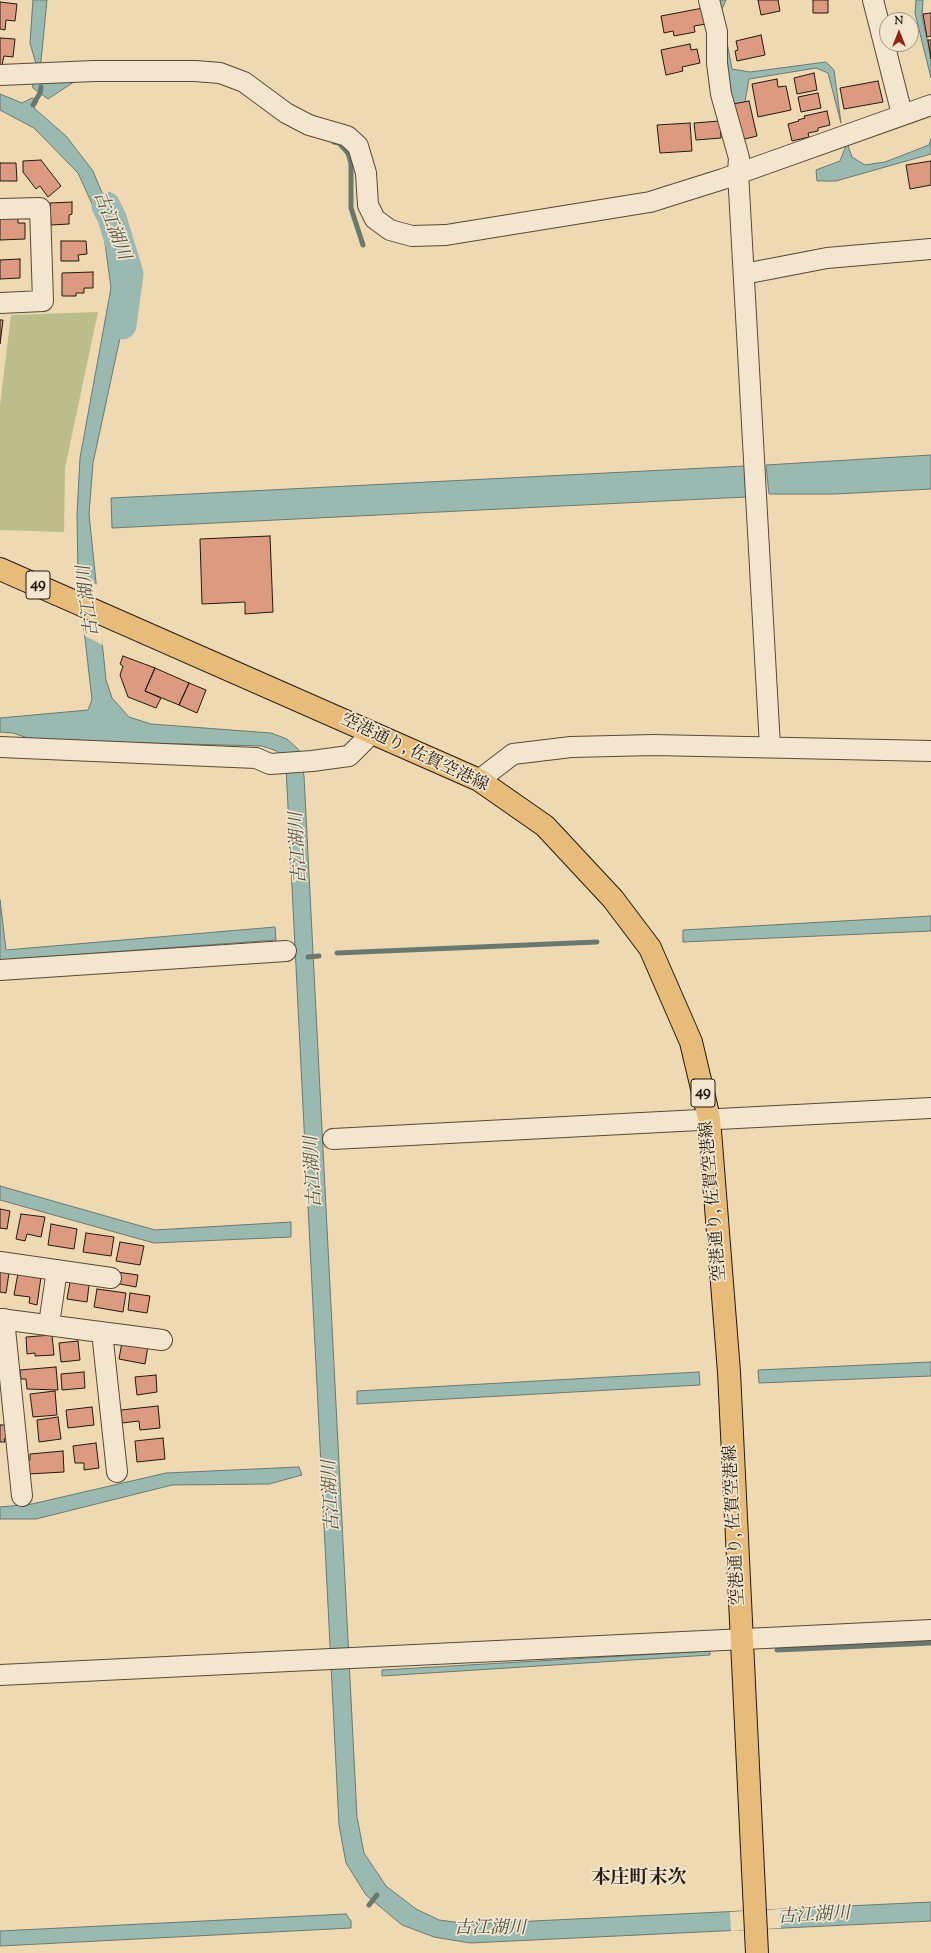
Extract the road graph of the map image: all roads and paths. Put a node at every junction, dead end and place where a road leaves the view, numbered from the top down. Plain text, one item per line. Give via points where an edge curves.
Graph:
1 (709, 0) edge
2 (872, 0) edge
3 (0, 75) edge
4 (931, 106) edge
5 (902, 114) junction
6 (738, 172) junction
7 (0, 209) edge
8 (931, 249) edge
9 (744, 274) junction
10 (0, 303) edge
11 (0, 569) edge
12 (371, 734) junction
13 (0, 747) edge
14 (770, 747) junction
15 (931, 751) edge
16 (479, 780) junction
17 (286, 951) dead end
18 (0, 970) edge
19 (931, 1108) edge
20 (709, 1118) junction
21 (333, 1139) dead end
22 (0, 1262) edge
23 (57, 1270) junction
24 (111, 1278) dead end
25 (2, 1319) edge
26 (49, 1324) junction
27 (102, 1332) junction
28 (162, 1340) dead end
29 (117, 1472) dead end
30 (22, 1496) dead end
31 (931, 1630) edge
32 (742, 1640) junction
33 (0, 1676) edge
34 (756, 1946) edge

1 - 6 street via 717,32 717,62 722,94 739,158
2 - 5 street
3 - 6 street via 94,71 195,71 220,73 244,82 286,113 309,126 347,136 358,146 366,173 368,205 375,220 390,230 412,236 446,235 650,202
4 - 5 street
5 - 6 street
6 - 9 street
7 - 10 street via 40,208 42,301
8 - 9 street via 827,258
9 - 14 street
11 - 12 main road, 空港通り, 佐賀空港線 / 49
12 - 13 street via 349,756 270,764 256,758
12 - 16 main road, 空港通り, 佐賀空港線 / 49
14 - 15 street
14 - 16 street via 571,747 513,754
16 - 20 main road, 空港通り, 佐賀空港線 / 49 via 545,826 613,898 650,948 691,1042
17 - 18 street
19 - 20 street
20 - 21 street
20 - 32 main road, 空港通り, 佐賀空港線 / 49 via 729,1372
22 - 23 street
23 - 24 street
23 - 26 street
25 - 26 street
25 - 30 street
26 - 27 street
27 - 28 street
27 - 29 street
31 - 32 street
32 - 33 street
32 - 34 main road, 空港通り, 佐賀空港線 / 49

